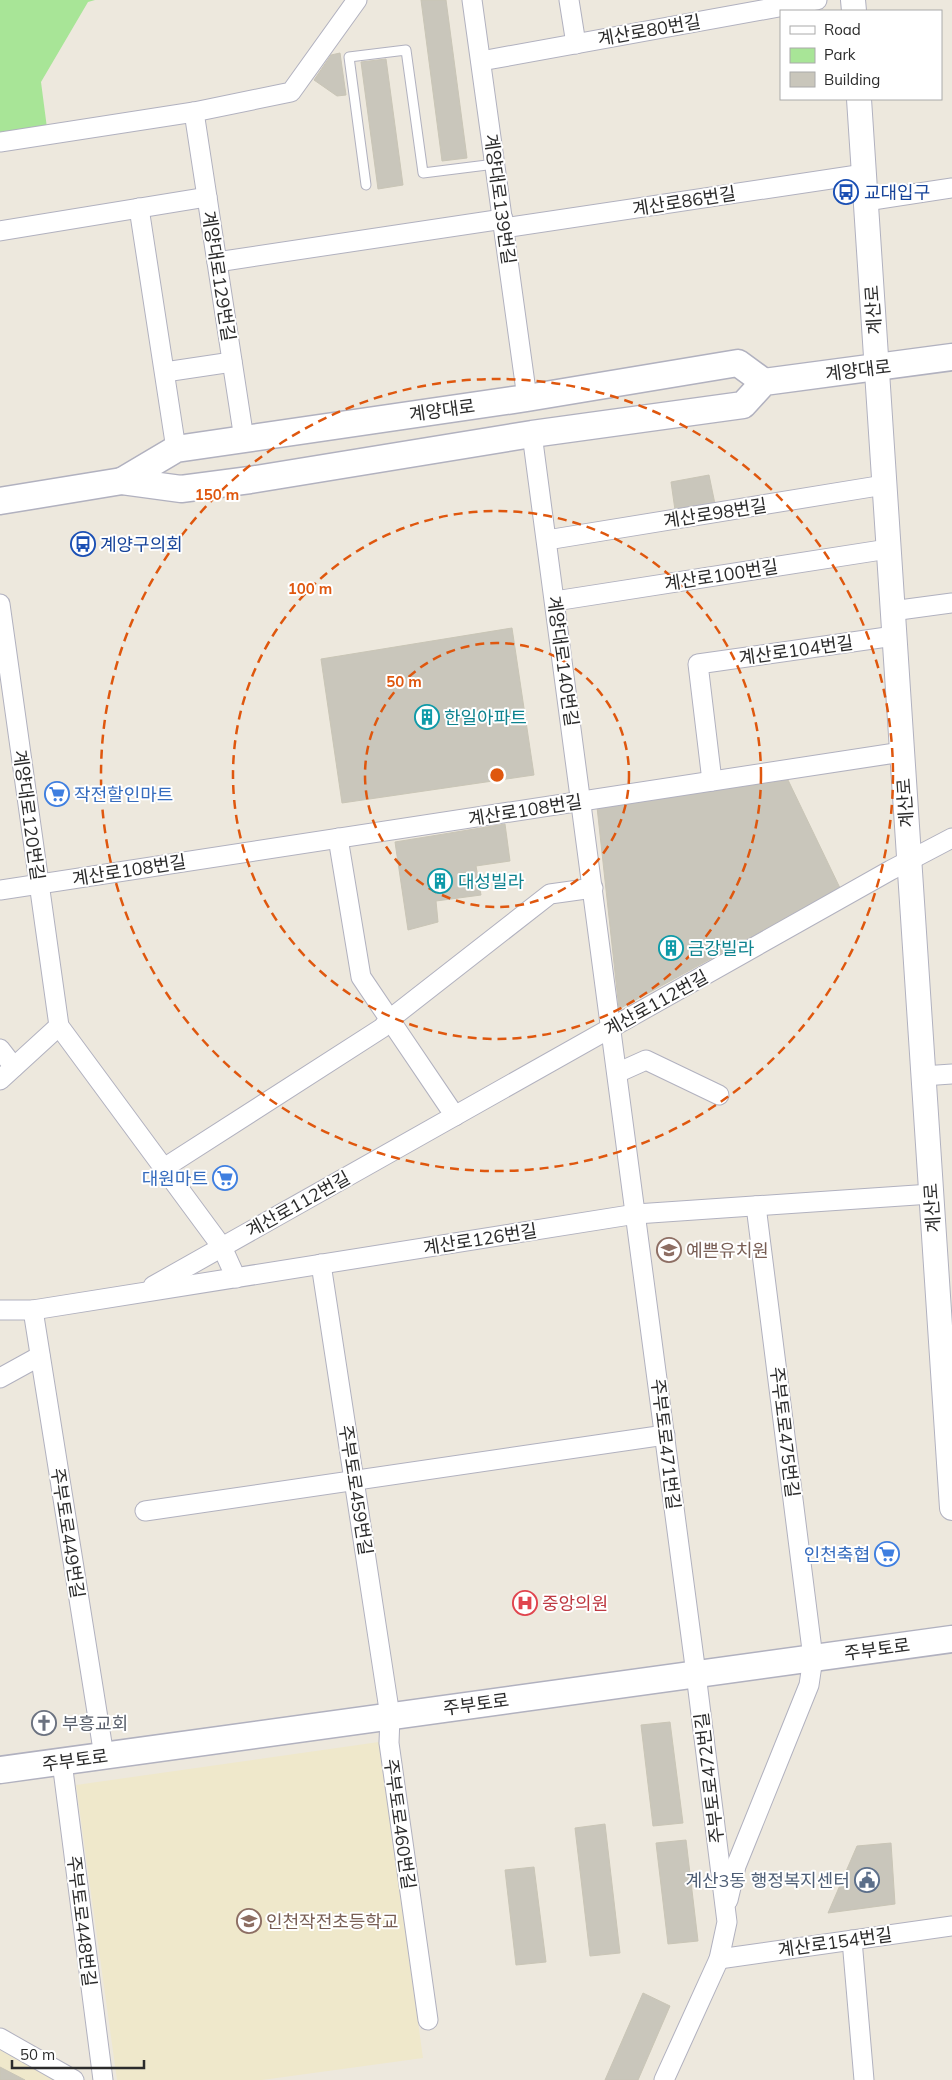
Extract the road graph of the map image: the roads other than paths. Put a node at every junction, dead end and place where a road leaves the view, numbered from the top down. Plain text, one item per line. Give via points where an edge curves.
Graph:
1 (357, 0) edge
2 (472, 0) edge
3 (569, 0) edge
4 (817, 0) edge
5 (576, 44) junction
6 (481, 61) junction
7 (859, 100) edge
8 (194, 112) junction
9 (0, 142) edge
10 (495, 164) junction
11 (864, 174) junction
12 (366, 185) dead end
13 (952, 188) edge
14 (207, 197) junction
15 (866, 201) junction
16 (139, 208) junction
17 (504, 224) junction
18 (0, 231) edge
19 (217, 262) junction
20 (952, 357) edge
21 (232, 362) junction
22 (877, 367) junction
23 (165, 372) junction
24 (764, 382) junction
25 (527, 398) junction
26 (532, 434) junction
27 (244, 439) junction
28 (176, 449) junction
29 (122, 481) junction
30 (884, 485) junction
31 (0, 501) edge
32 (547, 540) junction
33 (888, 549) junction
34 (555, 601) junction
35 (0, 604) edge
36 (952, 604) edge
37 (892, 611) junction
38 (894, 636) junction
39 (902, 752) junction
40 (712, 781) junction
41 (582, 801) junction
42 (338, 838) junction
43 (952, 838) edge
44 (909, 860) junction
45 (39, 884) junction
46 (593, 888) junction
47 (0, 890) edge
48 (390, 1019) junction
49 (59, 1026) junction
50 (611, 1028) junction
51 (0, 1049) edge
52 (14, 1067) junction
53 (617, 1073) junction
54 (952, 1074) edge
55 (923, 1076) junction
56 (0, 1080) edge
57 (719, 1095) dead end
58 (455, 1116) junction
59 (164, 1168) junction
60 (931, 1194) junction
61 (756, 1206) junction
62 (636, 1214) junction
63 (222, 1247) junction
64 (322, 1264) junction
65 (236, 1278) junction
66 (141, 1293) junction
67 (0, 1310) edge
68 (33, 1310) junction
69 (40, 1356) junction
70 (0, 1378) edge
71 (665, 1435) junction
72 (354, 1480) junction
73 (952, 1508) edge
74 (145, 1511) dead end
75 (952, 1638) edge
76 (814, 1658) junction
77 (696, 1674) junction
78 (390, 1716) junction
79 (104, 1756) junction
80 (62, 1762) junction
81 (0, 1770) edge
82 (725, 1910) junction
83 (952, 1926) edge
84 (852, 1940) junction
85 (718, 1959) junction
86 (428, 2020) dead end
87 (0, 2038) edge
88 (74, 2080) edge
89 (102, 2080) edge
90 (664, 2080) edge
91 (864, 2080) edge

1 - 8 street via 291,92
2 - 6 street, 계양대로139번길
3 - 5 street
4 - 5 street, 계산로80번길
5 - 6 street, 계산로80번길
6 - 10 street, 계양대로139번길
7 - 11 street, 계산로
8 - 9 street
8 - 14 street, 계양대로129번길
10 - 12 lane via 423,174 406,50 349,57
10 - 17 street, 계양대로139번길
11 - 15 street, 계산로
11 - 17 street, 계산로86번길
13 - 15 street
14 - 16 street
14 - 19 street, 계양대로129번길
15 - 22 street, 계산로
16 - 18 street
16 - 23 street
17 - 19 street, 계산로86번길
17 - 25 street, 계양대로139번길
19 - 21 street, 계양대로129번길
20 - 22 main road, 계양대로
21 - 23 street
21 - 27 street, 계양대로129번길
22 - 24 main road, 계양대로
22 - 30 street, 계산로
23 - 28 street
24 - 25 main road, 계양대로 via 738,363
24 - 26 main road, 계양대로 via 743,405
25 - 27 main road, 계양대로
26 - 29 main road, 계양대로 via 181,489
26 - 32 street, 계양대로140번길
27 - 28 main road, 계양대로
28 - 29 main road, 계양대로
29 - 31 main road, 계양대로
30 - 32 street, 계산로98번길
30 - 33 street, 계산로
32 - 34 street, 계양대로140번길
33 - 34 street, 계산로100번길
33 - 37 street, 계산로
34 - 41 street, 계양대로140번길
35 - 45 street, 계양대로120번길
36 - 37 street
37 - 38 street, 계산로
38 - 39 street, 계산로
38 - 40 street, 계산로104번길 via 698,664
39 - 40 street, 계산로108번길
39 - 44 street, 계산로
40 - 41 street, 계산로108번길
41 - 42 street, 계산로108번길
41 - 46 street, 계양대로140번길
42 - 45 street, 계산로108번길
42 - 48 street via 361,977
43 - 44 street, 계산로112번길
44 - 50 street, 계산로112번길
44 - 55 street, 계산로
45 - 47 street, 계산로108번길
45 - 49 street, 계양대로120번길
46 - 48 street via 550,894
46 - 50 street, 계양대로140번길
48 - 58 street
48 - 59 street via 382,1028
49 - 52 street
49 - 59 street, 계양대로120번길
50 - 53 street, 계양대로140번길
50 - 58 street, 계산로112번길
51 - 52 street
52 - 56 street
53 - 57 street via 646,1060
53 - 62 street, 계양대로140번길
54 - 55 street
55 - 60 street, 계산로
58 - 63 street, 계산로112번길
59 - 63 street, 계양대로120번길
60 - 61 street, 계산로126번길
60 - 73 street, 계산로
61 - 62 street, 계산로126번길
61 - 76 street, 주부토로475번길
62 - 64 street, 계산로126번길
62 - 71 street, 주부토로471번길
63 - 65 street, 계양대로120번길
63 - 66 street, 계산로112번길
64 - 65 street, 계산로126번길
64 - 72 street, 주부토로459번길
65 - 66 street, 계산로126번길
66 - 68 street, 계산로126번길
67 - 68 street, 계산로126번길
68 - 69 street, 주부토로449번길
69 - 70 street
69 - 79 street, 주부토로449번길
71 - 72 street
71 - 77 street, 주부토로471번길
72 - 74 street
72 - 78 street, 주부토로459번길
75 - 76 main road, 주부토로
76 - 77 main road, 주부토로
76 - 82 street, 주부토로475번길 via 809,1685 736,1866
77 - 78 main road, 주부토로
77 - 82 street, 주부토로472번길
78 - 79 main road, 주부토로
78 - 86 street, 주부토로460번길 via 389,1743
79 - 80 main road, 주부토로
80 - 81 main road, 주부토로
80 - 89 street, 주부토로448번길
82 - 85 street, 주부토로472번길 via 727,1922
83 - 84 street, 계산로154번길
84 - 85 street, 계산로154번길
84 - 91 street
85 - 90 street, 주부토로472번길
87 - 88 street

